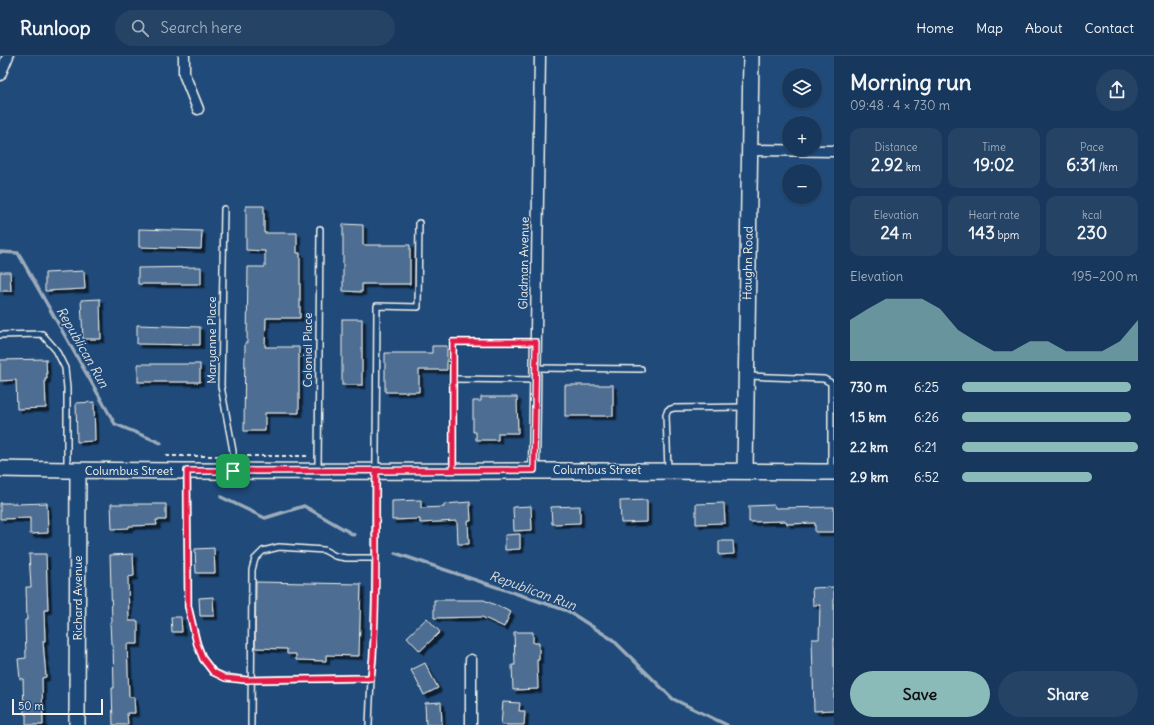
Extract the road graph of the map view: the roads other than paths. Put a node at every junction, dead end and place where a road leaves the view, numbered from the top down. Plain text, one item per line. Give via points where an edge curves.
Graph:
1 (8, 56) edge
2 (184, 56) edge
3 (540, 56) edge
4 (751, 56) edge
5 (0, 75) edge
6 (198, 109) dead end
7 (749, 150) junction
8 (834, 151) edge
9 (224, 209) dead end
10 (419, 223) dead end
11 (320, 229) dead end
12 (0, 335) edge
13 (536, 342) junction
14 (536, 368) junction
15 (641, 370) dead end
16 (746, 376) junction
17 (453, 379) junction
18 (536, 380) junction
19 (746, 408) junction
20 (0, 469) edge
21 (453, 470) junction
22 (534, 470) junction
23 (668, 470) junction
24 (73, 471) junction
25 (187, 471) junction
26 (233, 471) junction
27 (318, 471) junction
28 (376, 471) junction
29 (745, 471) junction
30 (832, 472) edge
31 (376, 558) junction
32 (471, 660) dead end
33 (371, 678) junction
34 (251, 679) junction
35 (77, 725) edge
36 (251, 725) edge
37 (369, 725) edge
38 (471, 725) edge

1 - 5 street
2 - 6 street via 184,74
3 - 13 street, Gladman Avenue
4 - 7 main road, Haughn Road
7 - 8 street
7 - 16 main road, Haughn Road
9 - 26 lane, Maryanne Place via 221,386 233,451
10 - 28 lane via 418,307 377,306
11 - 27 lane, Colonial Place
12 - 24 lane via 42,334 56,350 65,368
13 - 14 street, Gladman Avenue
13 - 17 lane via 453,342
14 - 15 lane
14 - 18 street, Gladman Avenue
16 - 19 main road, Haughn Road
16 - 30 lane via 824,378 831,383
17 - 18 lane
17 - 21 lane
18 - 22 street, Gladman Avenue
19 - 23 lane via 668,410
19 - 29 main road, Haughn Road
20 - 24 main road, Columbus Street
21 - 22 main road, Columbus Street
21 - 28 main road, Columbus Street
22 - 23 main road, Columbus Street
23 - 29 main road, Columbus Street
24 - 25 main road, Columbus Street
24 - 35 main road, Richard Avenue
25 - 26 main road, Columbus Street
25 - 34 lane via 188,606 197,644 203,659 213,672 225,678
26 - 27 main road, Columbus Street
27 - 28 main road, Columbus Street
28 - 31 lane
29 - 30 main road, Columbus Street
31 - 33 lane
31 - 34 lane via 346,558 324,550 279,547 263,550 255,559 252,570
32 - 38 street
33 - 34 lane
33 - 37 lane
34 - 36 lane

